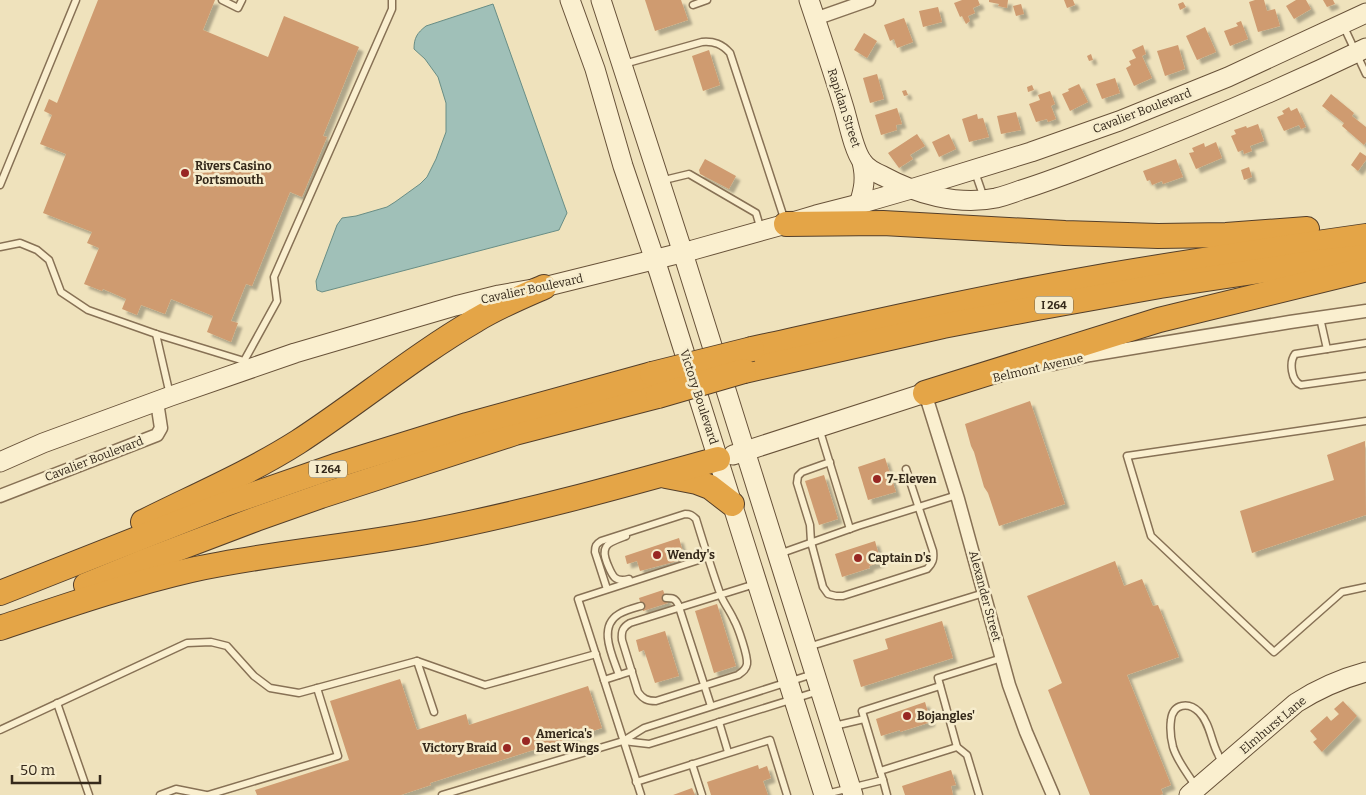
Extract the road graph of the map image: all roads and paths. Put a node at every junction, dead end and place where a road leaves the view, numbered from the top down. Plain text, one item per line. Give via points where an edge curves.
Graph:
1 (76, 0) edge
2 (222, 0) edge
3 (242, 0) edge
4 (392, 0) edge
5 (570, 0) edge
6 (601, 0) edge
7 (708, 0) edge
8 (809, 0) edge
9 (869, 0) edge
10 (693, 5) dead end
11 (1366, 13) edge
12 (815, 19) junction
13 (1343, 24) junction
14 (1361, 51) edge
15 (622, 64) junction
16 (1366, 74) edge
17 (862, 162) junction
18 (974, 170) junction
19 (659, 181) junction
20 (0, 185) edge
21 (911, 189) junction
22 (984, 199) junction
23 (859, 204) junction
24 (786, 224) junction
25 (1366, 224) edge
26 (761, 231) junction
27 (1366, 236) edge
28 (0, 247) edge
29 (683, 253) junction
30 (1366, 257) edge
31 (655, 260) junction
32 (1366, 269) edge
33 (544, 288) junction
34 (1366, 311) edge
35 (1320, 318) junction
36 (156, 334) junction
37 (1366, 343) edge
38 (1327, 349) junction
39 (246, 366) junction
40 (1366, 376) edge
41 (655, 385) junction
42 (925, 393) junction
43 (164, 399) junction
44 (1366, 421) edge
45 (819, 427) junction
46 (744, 451) junction
47 (718, 459) junction
48 (0, 462) edge
49 (830, 462) junction
50 (906, 469) dead end
51 (659, 476) junction
52 (957, 495) junction
53 (0, 496) edge
54 (732, 504) junction
55 (918, 507) junction
56 (646, 526) junction
57 (850, 529) junction
58 (811, 542) junction
59 (778, 554) junction
60 (708, 557) junction
61 (683, 565) junction
62 (757, 583) junction
63 (1366, 587) edge
64 (607, 589) junction
65 (6, 590) edge
66 (984, 593) junction
67 (721, 594) junction
68 (666, 598) dead end
69 (641, 606) dead end
70 (679, 607) junction
71 (0, 622) edge
72 (0, 628) edge
73 (807, 647) junction
74 (596, 654) junction
75 (1002, 658) junction
76 (417, 661) junction
77 (632, 671) junction
78 (1366, 672) edge
79 (619, 675) junction
80 (604, 680) junction
81 (818, 682) junction
82 (704, 686) junction
83 (940, 686) junction
84 (317, 688) junction
85 (791, 690) junction
86 (58, 703) junction
87 (710, 706) junction
88 (434, 712) dead end
89 (864, 719) junction
90 (719, 722) junction
91 (832, 726) junction
92 (0, 730) edge
93 (623, 741) junction
94 (957, 747) junction
95 (728, 752) junction
96 (692, 764) junction
97 (1225, 764) junction
98 (880, 771) junction
99 (883, 780) junction
100 (636, 782) junction
101 (852, 791) edge
102 (1193, 792) edge
103 (824, 794) edge
104 (89, 795) edge
105 (160, 795) edge
106 (207, 795) edge
107 (442, 795) edge
108 (641, 795) edge
109 (702, 795) edge
110 (788, 795) edge
111 (888, 795) edge
112 (980, 795) edge
113 (1053, 795) edge

1 - 20 lane
2 - 3 lane via 238,8
4 - 39 lane via 392,9 274,277 277,301
5 - 31 main road, Victory Boulevard
6 - 15 main road
7 - 10 lane
8 - 12 main road, Rapidan Street
9 - 12 street
11 - 13 main road, Cavalier Boulevard
12 - 17 main road, Rapidan Street
13 - 14 lane
13 - 18 main road, Cavalier Boulevard via 1228,77 1119,121
14 - 16 lane
14 - 22 main road via 1178,132 1038,185
15 - 19 main road
15 - 24 lane via 702,42 724,47 730,53
17 - 21 main road, Rapidan Street via 876,173
17 - 23 main road via 865,185
18 - 21 main road, Cavalier Boulevard
18 - 22 lane
19 - 26 lane via 689,174 756,213
19 - 29 main road
21 - 22 main road via 936,197
21 - 23 main road, Cavalier Boulevard
23 - 24 main road, Cavalier Boulevard
24 - 25 highway via 883,223 1158,236 1226,235
24 - 26 main road, Cavalier Boulevard
26 - 29 main road, Cavalier Boulevard
27 - 41 highway, I 264, bridge via 1092,278 898,317 752,349
28 - 36 lane via 20,243 37,250 49,260 61,292 88,310
29 - 31 main road, Cavalier Boulevard
29 - 46 main road
30 - 41 highway, I 264, bridge via 1169,285 1037,308 744,372
31 - 33 main road, Cavalier Boulevard
31 - 47 main road, Victory Boulevard
32 - 42 highway via 1159,320
33 - 39 main road, Cavalier Boulevard via 455,306
33 - 65 highway via 510,302 452,334 312,432 257,465
34 - 35 street, Belmont Avenue
35 - 38 lane
35 - 42 street, Belmont Avenue via 1090,355
36 - 39 lane
36 - 43 lane
37 - 38 lane
38 - 40 lane via 1292,357 1296,384
39 - 43 main road, Cavalier Boulevard
41 - 65 highway, I 264 via 467,425 335,466 223,505
41 - 71 highway, I 264 via 256,519
42 - 45 main road, Belmont Avenue
42 - 52 street, Alexander Street
43 - 48 main road, Cavalier Boulevard
43 - 53 street, Cavalier Boulevard via 161,428 157,435
44 - 63 lane via 1126,456 1151,536 1274,652 1342,592
45 - 46 main road, Belmont Avenue
45 - 49 lane
46 - 47 main road, Belmont Avenue
46 - 59 main road
47 - 51 highway
47 - 54 main road, Victory Boulevard
49 - 57 lane
49 - 58 lane via 798,476
50 - 55 lane
51 - 54 highway via 697,482 710,487
51 - 72 highway via 425,532 191,570 89,598
52 - 55 lane
52 - 66 street, Alexander Street
54 - 62 main road, Victory Boulevard
55 - 57 lane
55 - 58 lane via 933,551 934,559 928,569 836,596 828,594 823,586
56 - 60 lane via 684,514 693,516
56 - 61 lane via 605,548 611,574 622,580 674,564
56 - 64 lane via 597,543 595,552
57 - 58 lane
58 - 59 lane
59 - 73 main road
60 - 61 lane
60 - 67 lane
61 - 64 lane
62 - 67 lane
62 - 85 main road, Victory Boulevard
64 - 74 lane via 578,599
66 - 73 lane
66 - 75 street, Alexander Street
67 - 70 lane
67 - 82 lane via 735,622 747,665 738,675
68 - 70 lane via 676,600
69 - 79 lane via 617,615 608,627 608,642
70 - 77 lane via 624,626 622,640
70 - 82 lane
73 - 81 main road
74 - 76 lane via 485,685
74 - 80 lane
75 - 83 lane via 938,678
75 - 113 street, Alexander Street via 1026,732
76 - 84 lane
76 - 88 lane
77 - 79 lane
77 - 82 lane via 638,692 649,701
78 - 97 main road, Elmhurst Lane via 1314,691
79 - 80 lane
80 - 93 lane
81 - 85 lane
81 - 85 lane
81 - 91 main road
82 - 87 lane
83 - 89 lane via 862,711
83 - 94 lane
84 - 86 lane via 299,693 270,688 254,676 227,646 211,642 187,643
84 - 106 lane via 338,756
85 - 87 lane
85 - 90 lane
85 - 103 main road, Victory Boulevard
86 - 92 lane
86 - 104 lane
87 - 93 lane via 644,728
89 - 91 lane
89 - 98 lane
90 - 93 lane via 649,744
90 - 95 lane
91 - 101 main road
93 - 100 lane
93 - 107 lane
94 - 98 lane
94 - 112 lane via 967,755
95 - 96 lane
95 - 110 lane via 770,740
96 - 100 lane
96 - 109 lane
97 - 102 main road, Elmhurst Lane
97 - 102 lane via 1198,711 1183,705 1176,708 1171,718 1173,746
98 - 99 lane
99 - 101 lane
99 - 111 lane
100 - 108 lane
101 - 103 lane
105 - 106 lane via 176,789

